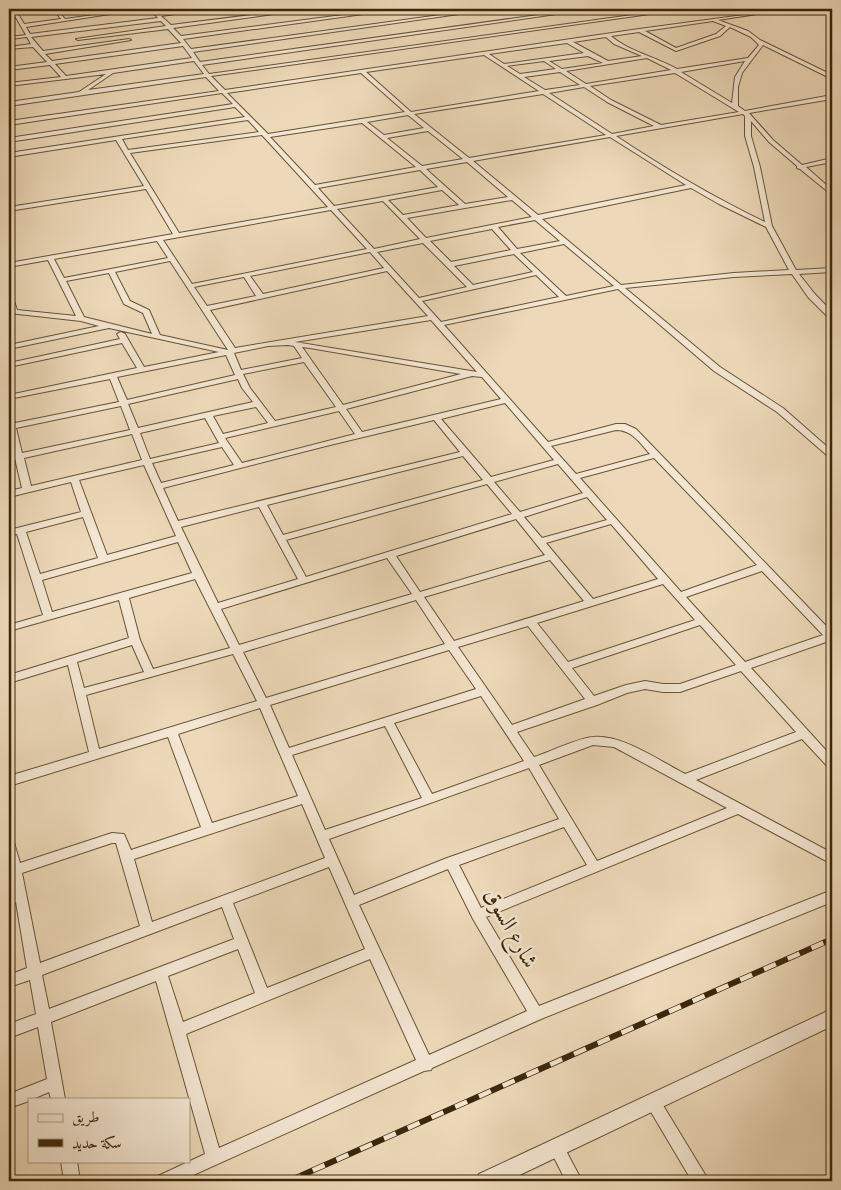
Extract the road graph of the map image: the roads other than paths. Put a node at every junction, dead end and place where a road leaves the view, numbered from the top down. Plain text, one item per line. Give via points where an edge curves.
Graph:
1 (9, 9) edge
2 (13, 9) edge
3 (56, 9) edge
4 (104, 9) edge
5 (152, 9) edge
6 (200, 9) edge
7 (207, 9) edge
8 (307, 9) edge
9 (397, 9) edge
10 (488, 9) edge
11 (532, 9) edge
12 (589, 9) edge
13 (652, 9) edge
14 (683, 9) edge
15 (736, 9) edge
16 (787, 9) edge
17 (571, 10) edge
18 (494, 11) edge
19 (76, 12) dead end
20 (659, 12) junction
21 (67, 13) dead end
22 (272, 13) junction
23 (325, 13) dead end
24 (59, 14) junction
25 (108, 14) junction
26 (410, 14) dead end
27 (748, 14) junction
28 (243, 15) junction
29 (543, 15) junction
30 (667, 16) dead end
31 (161, 17) junction
32 (501, 17) dead end
33 (331, 18) junction
34 (18, 19) junction
35 (417, 19) junction
36 (9, 20) edge
37 (64, 20) junction
38 (507, 20) junction
39 (675, 20) dead end
40 (712, 20) junction
41 (593, 22) junction
42 (118, 24) junction
43 (283, 24) junction
44 (683, 24) junction
45 (22, 26) junction
46 (170, 26) junction
47 (600, 26) dead end
48 (730, 26) junction
49 (257, 27) junction
50 (345, 29) junction
51 (68, 30) junction
52 (434, 30) junction
53 (639, 30) junction
54 (525, 32) junction
55 (607, 32) junction
56 (124, 34) junction
57 (27, 36) junction
58 (531, 36) dead end
59 (9, 38) edge
60 (180, 38) junction
61 (78, 39) junction
62 (270, 39) junction
63 (129, 40) junction
64 (537, 40) dead end
65 (360, 41) junction
66 (568, 41) junction
67 (758, 41) junction
68 (452, 42) junction
69 (184, 44) junction
70 (544, 44) junction
71 (34, 45) junction
72 (84, 46) junction
73 (329, 46) junction
74 (458, 46) dead end
75 (9, 48) edge
76 (463, 50) dead end
77 (676, 50) junction
78 (138, 51) junction
79 (189, 51) junction
80 (284, 52) junction
81 (484, 52) junction
82 (41, 53) junction
83 (376, 53) junction
84 (589, 54) junction
85 (469, 55) junction
86 (648, 56) junction
87 (93, 57) junction
88 (343, 57) junction
89 (382, 57) dead end
90 (665, 57) junction
91 (195, 59) junction
92 (751, 59) junction
93 (545, 60) junction
94 (387, 62) dead end
95 (51, 63) junction
96 (613, 63) junction
97 (199, 64) junction
98 (298, 64) junction
99 (148, 66) junction
100 (393, 66) junction
101 (504, 66) junction
102 (9, 69) edge
103 (303, 69) dead end
104 (560, 70) junction
105 (362, 71) junction
106 (676, 71) junction
107 (112, 72) junction
108 (308, 74) dead end
109 (208, 76) junction
110 (519, 76) junction
111 (832, 76) edge
112 (65, 78) junction
113 (313, 78) junction
114 (9, 85) edge
115 (584, 86) junction
116 (225, 92) junction
117 (546, 92) junction
118 (82, 93) junction
119 (71, 95) junction
120 (832, 97) edge
121 (75, 101) dead end
122 (9, 104) edge
123 (237, 105) junction
124 (79, 107) dead end
125 (736, 108) junction
126 (83, 113) junction
127 (409, 114) junction
128 (746, 114) junction
129 (249, 118) junction
130 (363, 121) junction
131 (9, 123) edge
132 (117, 123) junction
133 (196, 126) junction
134 (660, 127) junction
135 (430, 130) junction
136 (201, 131) dead end
137 (265, 135) junction
138 (128, 136) junction
139 (206, 136) dead end
140 (611, 136) junction
141 (381, 137) junction
142 (118, 138) junction
143 (9, 140) edge
144 (211, 141) junction
145 (127, 152) junction
146 (9, 155) edge
147 (832, 160) edge
148 (469, 161) junction
149 (800, 167) junction
150 (422, 169) junction
151 (692, 186) junction
152 (148, 187) junction
153 (314, 188) junction
154 (444, 188) junction
155 (832, 193) edge
156 (512, 198) junction
157 (384, 200) junction
158 (463, 206) junction
159 (332, 208) junction
160 (9, 209) edge
161 (402, 218) junction
162 (537, 219) junction
163 (769, 226) junction
164 (494, 227) junction
165 (177, 235) junction
166 (158, 238) junction
167 (424, 241) junction
168 (563, 242) junction
169 (372, 251) junction
170 (515, 251) junction
171 (50, 258) junction
172 (172, 259) junction
173 (9, 265) edge
174 (448, 265) junction
175 (389, 269) junction
176 (832, 270) edge
177 (111, 271) junction
178 (793, 271) junction
179 (538, 273) junction
180 (246, 276) junction
181 (62, 280) junction
182 (190, 286) junction
183 (618, 287) junction
184 (472, 288) junction
185 (261, 297) junction
186 (9, 298) edge
187 (564, 298) junction
188 (418, 300) junction
189 (206, 309) junction
190 (11, 311) edge
191 (832, 316) edge
192 (81, 319) junction
193 (436, 321) junction
194 (114, 326) junction
195 (158, 337) junction
196 (124, 340) junction
197 (268, 344) junction
198 (296, 344) junction
199 (9, 346) edge
200 (231, 351) junction
201 (306, 359) junction
202 (9, 365) edge
203 (142, 370) junction
204 (472, 373) junction
205 (239, 375) junction
206 (482, 375) junction
207 (114, 376) junction
208 (9, 397) edge
209 (505, 401) junction
210 (124, 403) junction
211 (257, 404) junction
212 (341, 408) junction
213 (208, 415) junction
214 (436, 418) junction
215 (10, 421) edge
216 (273, 424) junction
217 (135, 431) junction
218 (360, 436) junction
219 (222, 440) junction
220 (545, 445) junction
221 (466, 453) junction
222 (832, 455) edge
223 (656, 456) junction
224 (18, 457) junction
225 (559, 461) junction
226 (147, 462) junction
227 (240, 466) junction
228 (573, 477) junction
229 (74, 479) junction
230 (489, 481) junction
231 (158, 487) junction
232 (26, 490) junction
233 (9, 494) edge
234 (588, 494) junction
235 (262, 504) junction
236 (87, 513) junction
237 (518, 516) junction
238 (612, 520) junction
239 (175, 525) junction
240 (21, 530) junction
241 (9, 533) edge
242 (181, 538) junction
243 (280, 539) junction
244 (540, 542) junction
245 (390, 554) junction
246 (552, 556) junction
247 (104, 560) junction
248 (762, 567) junction
249 (198, 575) junction
250 (37, 578) junction
251 (303, 580) junction
252 (665, 580) junction
253 (123, 596) junction
254 (419, 596) junction
255 (680, 596) junction
256 (591, 603) junction
257 (214, 608) junction
258 (48, 616) junction
259 (702, 621) junction
260 (531, 622) junction
261 (9, 628) edge
262 (832, 637) edge
263 (135, 640) junction
264 (454, 646) junction
265 (236, 650) junction
266 (72, 661) junction
267 (566, 666) junction
268 (743, 666) junction
269 (150, 674) junction
270 (9, 679) edge
271 (484, 691) junction
272 (80, 693) junction
273 (593, 702) junction
274 (264, 704) junction
275 (388, 722) junction
276 (510, 730) junction
277 (171, 732) junction
278 (805, 733) junction
279 (286, 753) junction
280 (95, 755) junction
281 (532, 762) junction
282 (832, 764) edge
283 (686, 779) junction
284 (9, 781) edge
285 (306, 798) junction
286 (429, 800) junction
287 (739, 808) junction
288 (567, 821) junction
289 (208, 830) junction
290 (322, 836) junction
291 (9, 843) edge
292 (127, 856) junction
293 (832, 859) edge
294 (332, 861) junction
295 (451, 862) junction
296 (595, 868) junction
297 (15, 870) junction
298 (832, 896) edge
299 (15, 897) edge
300 (226, 901) junction
301 (351, 902) junction
302 (478, 915) junction
303 (148, 930) junction
304 (242, 942) junction
305 (373, 952) junction
306 (36, 972) junction
307 (160, 973) junction
308 (9, 981) edge
309 (263, 995) junction
310 (536, 1014) junction
311 (832, 1017) edge
312 (44, 1018) junction
313 (178, 1030) junction
314 (9, 1031) edge
315 (426, 1065) junction
316 (55, 1083) junction
317 (58, 1098) edge
318 (9, 1101) edge
319 (653, 1102) junction
320 (557, 1148) junction
321 (214, 1159) junction
322 (69, 1162) edge
323 (72, 1181) edge
324 (163, 1181) edge
325 (486, 1181) edge
326 (574, 1181) edge
327 (701, 1181) edge

1 - 2 street
2 - 34 street
3 - 24 street
4 - 19 street
4 - 25 street
5 - 31 street
6 - 7 street
6 - 31 street
8 - 22 street
9 - 33 street
10 - 18 street
10 - 35 street
11 - 29 street
12 - 17 street
13 - 20 street
14 - 20 street
15 - 27 street
16 - 27 street
17 - 29 street
17 - 41 street
20 - 30 street
20 - 41 street
21 - 24 street
22 - 28 street
22 - 43 street
23 - 33 street
24 - 37 street
25 - 37 street
25 - 42 street
26 - 35 street
27 - 40 street
28 - 46 street
28 - 49 street
29 - 38 street
31 - 42 street
31 - 46 street
32 - 38 street
33 - 43 street
33 - 50 street
34 - 36 street
34 - 45 street
35 - 50 street
35 - 52 street
37 - 45 street
38 - 52 street
38 - 54 street
39 - 44 street
40 - 44 street
40 - 48 street
41 - 47 street
41 - 54 street
42 - 51 street
43 - 49 street
44 - 53 street
45 - 57 street
46 - 56 street
46 - 60 street
48 - 67 street
48 - 77 street via 718,35
49 - 60 street
49 - 62 street
50 - 62 street
50 - 65 street
51 - 57 street
51 - 61 street
52 - 65 street
52 - 68 street
53 - 55 street
53 - 77 street
54 - 58 street
54 - 68 street
55 - 66 street
55 - 86 street via 616,43
56 - 61 street
56 - 63 street
57 - 59 street
57 - 71 street
60 - 69 street
61 - 72 street
62 - 79 street
62 - 80 street
63 - 72 street
63 - 78 street
64 - 70 street
65 - 73 street
65 - 83 street
66 - 70 street
66 - 84 street
67 - 92 street via 761,46
67 - 111 street
68 - 74 street
68 - 83 street
69 - 78 street
69 - 79 street
70 - 81 street
71 - 75 street
71 - 82 street
72 - 82 street
72 - 87 street
73 - 80 street
73 - 88 street
76 - 85 street
77 - 90 street
78 - 87 street
78 - 99 street
79 - 91 street
80 - 97 street
80 - 98 street
81 - 85 street
81 - 101 street
82 - 95 street
83 - 88 street
83 - 89 street
84 - 93 street
84 - 96 street
85 - 100 street
86 - 90 street
86 - 96 street
87 - 95 street
88 - 98 street
90 - 106 street
91 - 97 street
91 - 99 street
92 - 106 street
92 - 125 street via 742,68 734,88
93 - 101 street
93 - 104 street
94 - 100 street
95 - 102 street
95 - 112 street
96 - 104 street
97 - 109 street
98 - 103 street
98 - 109 street
99 - 107 street
100 - 105 street
101 - 110 street
104 - 110 street
104 - 115 street
105 - 113 street
105 - 127 street
106 - 115 street
106 - 125 street
107 - 112 street
107 - 118 street
108 - 113 street
109 - 116 street
109 - 118 street
110 - 117 street
112 - 114 street
113 - 116 street
115 - 117 street
115 - 134 street
116 - 123 street
116 - 126 street
117 - 127 street
117 - 140 street
118 - 119 street
119 - 121 street
119 - 122 street
120 - 128 street
123 - 129 street
123 - 132 street
124 - 126 street
125 - 128 street
126 - 131 street
127 - 130 street
127 - 135 street
128 - 134 street
128 - 149 street
128 - 163 street
129 - 133 street
129 - 137 street
130 - 137 street
130 - 141 street
132 - 138 street
132 - 143 street
133 - 136 street
133 - 138 street
134 - 140 street
135 - 141 street
135 - 148 street
137 - 144 street
137 - 153 street
138 - 142 street
139 - 144 street
140 - 148 street
140 - 151 street
141 - 150 street
142 - 145 street
142 - 146 street
144 - 145 street
145 - 152 street
147 - 149 street
148 - 150 street
148 - 156 street
149 - 155 street
150 - 153 street
150 - 154 street
151 - 162 street
151 - 163 street
152 - 160 street
152 - 165 street
153 - 159 street
154 - 157 street
154 - 158 street
156 - 158 street
156 - 162 street
157 - 159 street
157 - 161 street
158 - 161 street
159 - 165 street
159 - 169 street
161 - 167 street
162 - 164 street
162 - 168 street
163 - 178 street
164 - 167 street
164 - 170 street
165 - 166 street
166 - 171 street
166 - 172 street
167 - 169 street
167 - 174 street
168 - 170 street
168 - 183 street
169 - 175 street
169 - 180 street
170 - 174 street
170 - 179 street
171 - 173 street
171 - 181 street
172 - 177 street
172 - 182 street
174 - 184 street
175 - 185 street
175 - 188 street
176 - 178 street
177 - 181 street
177 - 195 street via 127,302 146,312
178 - 183 street
178 - 191 street
179 - 184 street
179 - 187 street
180 - 182 street
180 - 185 street
181 - 192 street
182 - 189 street
183 - 187 street
183 - 222 street via 717,369 780,410
184 - 188 street
185 - 189 street
186 - 190 street
187 - 193 street
188 - 193 street
189 - 200 street
190 - 192 street
192 - 194 street
193 - 197 street
193 - 206 street
194 - 195 street
194 - 196 street
194 - 199 street
195 - 200 street
196 - 202 street
196 - 203 street
197 - 198 street
197 - 200 street
198 - 201 street
198 - 204 street
200 - 203 street
200 - 205 street
201 - 205 street
201 - 212 street
203 - 207 street
204 - 206 street
204 - 212 street
205 - 210 street
205 - 211 street
206 - 209 street
207 - 208 street
207 - 210 street
209 - 214 street
209 - 220 street
210 - 215 street
210 - 217 street
211 - 213 street
211 - 216 street
212 - 216 street
212 - 218 street
213 - 217 street
213 - 219 street
214 - 218 street
214 - 221 street
215 - 224 street
216 - 219 street
217 - 224 street
217 - 226 street
218 - 227 street
219 - 226 street
219 - 227 street
220 - 223 street via 616,427 633,431
220 - 225 street
221 - 230 street
221 - 235 street
223 - 228 street
223 - 248 street
224 - 232 street
225 - 228 street
225 - 230 street
226 - 229 street
226 - 231 street
227 - 231 street
228 - 234 street
229 - 232 street
229 - 236 street
230 - 237 street
230 - 243 street
231 - 239 street
232 - 233 street
234 - 237 street
234 - 238 street
235 - 239 street
235 - 243 street
236 - 240 street
236 - 247 street
237 - 244 street
237 - 245 street
238 - 244 street
238 - 252 street
239 - 242 street
240 - 241 street
240 - 250 street
242 - 247 street
242 - 249 street
243 - 251 street
244 - 246 street
245 - 251 street
245 - 254 street
246 - 254 street
246 - 256 street
247 - 250 street
248 - 255 street
248 - 262 street
249 - 253 street
249 - 257 street
250 - 258 street
251 - 257 street
252 - 255 street
252 - 256 street
253 - 258 street
253 - 263 street
254 - 264 street
254 - 265 street
255 - 259 street
256 - 260 street
257 - 265 street
258 - 261 street
259 - 267 street
259 - 268 street
260 - 264 street
260 - 267 street
262 - 268 street
263 - 266 street
263 - 269 street
264 - 271 street
264 - 274 street
265 - 269 street
265 - 274 street
266 - 270 street
266 - 272 street
267 - 273 street
268 - 273 street via 680,688 645,685
268 - 278 street
269 - 272 street
271 - 275 street
271 - 276 street
272 - 280 street
273 - 276 street
274 - 277 street
274 - 279 street
275 - 279 street
275 - 286 street
276 - 281 street
277 - 280 street
277 - 289 street
278 - 282 street
278 - 283 street
279 - 285 street
280 - 284 street
281 - 283 street via 592,740 608,741
281 - 286 street
281 - 288 street
283 - 287 street
285 - 289 street
285 - 290 street
286 - 290 street
287 - 293 street
287 - 296 street
288 - 295 street
288 - 296 street
289 - 292 street
290 - 294 street
291 - 297 street
292 - 297 street via 120,838 114,838
292 - 303 street
294 - 300 street
294 - 301 street
295 - 301 street
295 - 302 street, شارع السوق
296 - 302 street
297 - 299 street
298 - 310 street
299 - 306 street
300 - 303 street
300 - 304 street
301 - 305 street
302 - 310 street, شارع السوق
303 - 306 street
304 - 307 street
304 - 309 street
305 - 309 street
305 - 315 street
306 - 308 street
306 - 312 street
307 - 312 street
307 - 313 street
309 - 313 street
310 - 315 street
311 - 319 street
312 - 314 street
312 - 316 street
313 - 321 street
315 - 321 street
316 - 317 street
316 - 318 street
319 - 320 street
319 - 327 street
320 - 325 street
320 - 326 street
321 - 324 street
322 - 323 street

